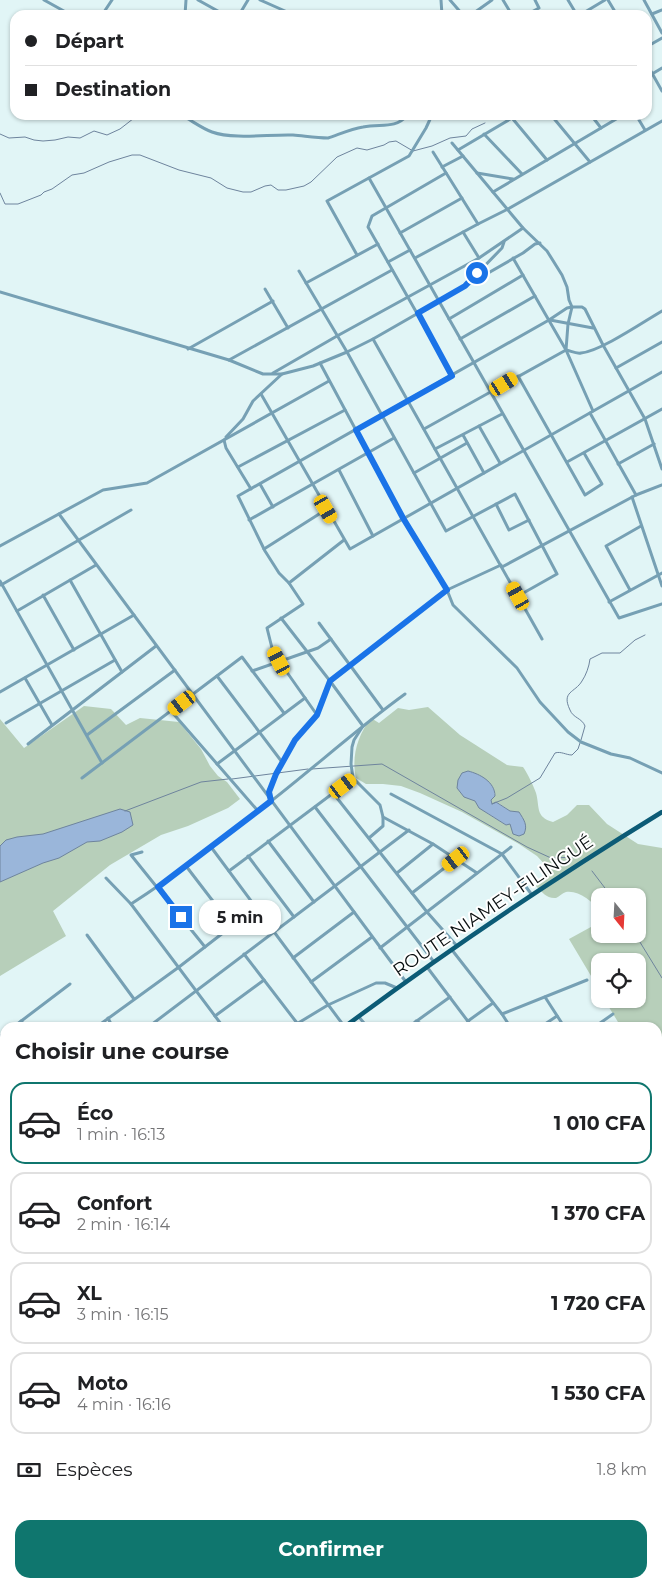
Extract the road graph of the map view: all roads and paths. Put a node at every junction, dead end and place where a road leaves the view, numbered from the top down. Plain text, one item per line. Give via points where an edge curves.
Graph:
1 (44, 0) edge
2 (198, 0) edge
3 (260, 0) edge
4 (450, 0) edge
5 (492, 0) edge
6 (535, 0) edge
7 (606, 0) edge
8 (62, 10) edge
9 (216, 10) edge
10 (283, 10) edge
11 (459, 10) edge
12 (477, 10) edge
13 (535, 10) edge
14 (587, 10) edge
15 (662, 10) edge
16 (652, 14) joint
17 (662, 33) edge
18 (662, 68) edge
19 (652, 74) joint
20 (662, 91) edge
21 (190, 120) edge
22 (404, 120) edge
23 (430, 120) edge
24 (508, 120) edge
25 (514, 120) edge
26 (555, 120) edge
27 (595, 120) edge
28 (615, 120) edge
29 (639, 120) edge
30 (662, 121) edge
31 (601, 128) junction
32 (645, 130) junction
33 (484, 134) junction
34 (452, 143) dead end
35 (574, 144) junction
36 (458, 150) junction
37 (433, 152) dead end
38 (462, 156) junction
39 (547, 160) junction
40 (590, 162) junction
41 (442, 167) junction
42 (446, 173) junction
43 (477, 173) junction
44 (522, 174) junction
45 (369, 178) junction
46 (514, 179) junction
47 (493, 192) junction
48 (462, 198) junction
49 (386, 207) junction
50 (508, 210) junction
51 (478, 224) junction
52 (523, 228) junction
53 (463, 232) junction
54 (400, 233) junction
55 (505, 240) junction
56 (540, 243) junction
57 (378, 244) junction
58 (410, 250) junction
59 (356, 255) junction
60 (415, 258) junction
61 (479, 258) junction
62 (513, 258) junction
63 (388, 262) junction
64 (392, 270) junction
65 (299, 271) dead end
66 (523, 275) junction
67 (306, 283) junction
68 (430, 285) junction
69 (465, 286) junction
70 (265, 289) dead end
71 (0, 292) edge
72 (535, 296) junction
73 (408, 297) junction
74 (273, 301) junction
75 (439, 302) junction
76 (572, 307) junction
77 (322, 309) junction
78 (662, 311) edge
79 (418, 313) junction
80 (449, 319) junction
81 (549, 320) junction
82 (568, 324) junction
83 (288, 328) junction
84 (594, 328) junction
85 (337, 336) junction
86 (372, 338) junction
87 (460, 340) junction
88 (662, 342) edge
89 (603, 345) junction
90 (188, 349) junction
91 (566, 350) junction
92 (346, 352) junction
93 (230, 360) junction
94 (320, 363) junction
95 (473, 363) junction
96 (616, 368) junction
97 (662, 372) edge
98 (272, 374) junction
99 (282, 374) junction
100 (452, 376) junction
101 (518, 376) junction
102 (329, 381) junction
103 (629, 391) junction
104 (490, 392) junction
105 (261, 394) junction
106 (408, 400) junction
107 (662, 409) edge
108 (345, 410) junction
109 (591, 412) junction
110 (271, 413) junction
111 (502, 414) junction
112 (381, 415) junction
113 (645, 419) junction
114 (479, 426) junction
115 (356, 430) junction
116 (424, 430) junction
117 (463, 435) junction
118 (551, 435) junction
119 (394, 438) junction
120 (224, 440) junction
121 (288, 441) junction
122 (606, 441) junction
123 (467, 443) junction
124 (654, 444) junction
125 (436, 449) junction
126 (523, 450) junction
127 (368, 453) junction
128 (584, 453) junction
129 (440, 458) junction
130 (299, 462) junction
131 (567, 462) junction
132 (500, 464) junction
133 (618, 464) junction
134 (238, 467) junction
135 (662, 469) edge
136 (339, 470) junction
137 (414, 473) junction
138 (484, 473) junction
139 (260, 484) junction
140 (312, 484) junction
141 (662, 485) edge
142 (458, 488) junction
143 (251, 489) junction
144 (634, 496) junction
145 (430, 503) junction
146 (496, 504) junction
147 (273, 506) junction
148 (326, 509) junction
149 (131, 510) dead end
150 (59, 514) junction
151 (474, 516) junction
152 (403, 518) junction
153 (250, 520) junction
154 (528, 520) junction
155 (641, 526) junction
156 (570, 531) junction
157 (373, 536) junction
158 (78, 540) junction
159 (344, 540) junction
160 (0, 546) edge
161 (542, 546) junction
162 (264, 549) junction
163 (96, 564) junction
164 (501, 566) junction
165 (660, 574) edge
166 (70, 580) junction
167 (1, 583) edge
168 (290, 583) junction
169 (662, 586) edge
170 (447, 590) junction
171 (630, 590) junction
172 (43, 595) junction
173 (518, 596) junction
174 (609, 602) junction
175 (662, 604) edge
176 (17, 611) junction
177 (134, 615) junction
178 (281, 618) junction
179 (319, 623) dead end
180 (101, 635) junction
181 (331, 639) junction
182 (542, 639) dead end
183 (156, 646) junction
184 (74, 650) junction
185 (307, 652) junction
186 (115, 660) junction
187 (279, 661) junction
188 (47, 665) junction
189 (350, 666) junction
190 (175, 670) junction
191 (252, 671) junction
192 (122, 672) junction
193 (217, 676) junction
194 (25, 678) junction
195 (330, 681) junction
196 (62, 690) junction
197 (0, 692) edge
198 (405, 694) dead end
199 (193, 695) junction
200 (305, 698) junction
201 (39, 703) junction
202 (72, 710) junction
203 (383, 710) junction
204 (171, 711) junction
205 (284, 714) junction
206 (317, 715) junction
207 (6, 723) dead end
208 (52, 725) junction
209 (363, 726) junction
210 (260, 732) junction
211 (87, 735) junction
212 (28, 744) dead end
213 (234, 751) junction
214 (282, 762) junction
215 (102, 763) junction
216 (217, 764) junction
217 (662, 773) edge
218 (82, 778) dead end
219 (352, 778) junction
220 (333, 793) junction
221 (391, 794) dead end
222 (271, 801) junction
223 (314, 807) junction
224 (258, 811) junction
225 (662, 812) edge
226 (383, 817) junction
227 (290, 826) junction
228 (409, 830) junction
229 (369, 838) junction
230 (268, 841) junction
231 (433, 844) junction
232 (211, 847) junction
233 (512, 847) dead end
234 (142, 852) dead end
235 (380, 852) junction
236 (502, 854) junction
237 (248, 856) junction
238 (456, 859) junction
239 (186, 866) junction
240 (360, 867) junction
241 (229, 871) junction
242 (396, 873) junction
243 (478, 873) junction
244 (106, 878) dead end
245 (335, 886) junction
246 (158, 887) junction
247 (412, 893) junction
248 (532, 895) junction
249 (314, 902) junction
250 (132, 904) junction
251 (354, 912) junction
252 (427, 912) junction
253 (294, 917) junction
254 (406, 928) junction
255 (274, 932) junction
256 (86, 935) dead end
257 (372, 937) junction
258 (457, 946) junction
259 (205, 947) junction
260 (380, 948) junction
261 (452, 950) junction
262 (244, 954) junction
263 (294, 958) junction
264 (434, 962) junction
265 (179, 967) junction
266 (427, 967) junction
267 (264, 980) junction
268 (587, 980) dead end
269 (311, 982) junction
270 (406, 982) junction
271 (70, 984) dead end
272 (397, 988) junction
273 (196, 991) junction
274 (450, 997) junction
275 (545, 997) junction
276 (134, 999) junction
277 (493, 1003) junction
278 (328, 1005) junction
279 (502, 1014) junction
280 (613, 1014) dead end
281 (215, 1016) junction
282 (358, 1016) junction
283 (557, 1016) junction
284 (108, 1018) junction
285 (21, 1021) edge
286 (416, 1021) edge
287 (103, 1022) edge
288 (110, 1022) edge
289 (155, 1022) edge
290 (220, 1022) edge
291 (296, 1022) edge
292 (299, 1022) edge
293 (340, 1022) edge
294 (350, 1022) edge
295 (363, 1022) edge
296 (468, 1022) joint
297 (507, 1022) edge
298 (548, 1022) edge
299 (561, 1022) edge
300 (602, 1022) edge

1 - 8 street
2 - 9 street
3 - 10 street
4 - 11 street
5 - 12 street
6 - 13 street via 539,8
7 - 14 street
15 - 16 street
16 - 17 street
18 - 19 street
19 - 20 street
21 - 22 street via 220,134 328,138 362,127 393,125
23 - 45 street via 408,156
24 - 33 street
25 - 39 street
26 - 35 street
27 - 31 street
28 - 31 street
29 - 32 street
30 - 32 street
31 - 35 street
32 - 40 street
33 - 36 street
33 - 44 street
34 - 36 street
35 - 39 street
35 - 40 street
36 - 38 street
37 - 41 street
38 - 41 street
38 - 43 street
39 - 44 street
40 - 50 street
41 - 42 street
42 - 48 street
42 - 49 street
43 - 46 street
43 - 47 street
44 - 46 street
45 - 49 street
45 - 59 street via 326,201
46 - 47 street
47 - 50 street
48 - 51 street
48 - 54 street
49 - 54 street
49 - 57 street via 372,216 368,227
50 - 51 street
50 - 52 street
51 - 53 street
52 - 55 street
52 - 56 street
53 - 60 street
53 - 61 street
54 - 58 street
55 - 61 street
55 - 69 street via 502,248
56 - 62 street
56 - 76 street via 562,275
57 - 59 street
57 - 63 street
58 - 60 street
58 - 63 street
59 - 67 street
60 - 68 street
61 - 68 street
62 - 66 street
62 - 69 street
63 - 64 street
64 - 73 street
64 - 77 street
65 - 67 street
66 - 72 street
66 - 80 street
67 - 77 street
68 - 73 street
68 - 75 street
69 - 75 street
70 - 74 street
71 - 90 street
72 - 81 street
72 - 87 street
73 - 79 street
73 - 85 street
74 - 83 street
74 - 90 street
75 - 79 street
75 - 80 street
76 - 81 street
76 - 82 street
76 - 84 street via 585,309
77 - 83 street
77 - 85 street
78 - 89 street
79 - 86 street
79 - 100 street
80 - 87 street
81 - 82 street
81 - 91 street
81 - 95 street
82 - 84 street
82 - 91 street
83 - 93 street
84 - 89 street
85 - 92 street
85 - 98 street
86 - 92 street
86 - 106 street
87 - 95 street
88 - 96 street
89 - 91 street via 581,353
89 - 96 street
90 - 93 street
91 - 101 street
91 - 109 street
92 - 94 street
92 - 112 street
93 - 98 street via 256,372
94 - 99 street
94 - 102 street
95 - 100 street
95 - 104 street
96 - 103 street
97 - 103 street
98 - 99 street
99 - 105 street
100 - 106 street
101 - 104 street
101 - 118 street
102 - 108 street
102 - 110 street
103 - 109 street
103 - 113 street
104 - 111 street
104 - 116 street
105 - 110 street
105 - 120 street
106 - 112 street
106 - 116 street
107 - 113 street
108 - 115 street
108 - 121 street
109 - 118 street
109 - 122 street
110 - 120 street
110 - 121 street
111 - 114 street
111 - 126 street
112 - 115 street
112 - 119 street
113 - 122 street
113 - 124 street
114 - 117 street
114 - 132 street
115 - 127 street
115 - 130 street
116 - 125 street
117 - 123 street
117 - 125 street
118 - 126 street
118 - 131 street
119 - 127 street
119 - 137 street
120 - 134 street
120 - 150 street via 147,483 103,490
121 - 130 street
121 - 134 street
122 - 128 street
122 - 133 street
123 - 129 street
123 - 138 street
124 - 133 street
124 - 135 street
125 - 129 street
126 - 132 street
126 - 156 street
127 - 136 street
127 - 152 street
128 - 131 street
128 - 131 street via 602,484 593,490 585,494
129 - 137 street
129 - 142 street
130 - 139 street
130 - 140 street
132 - 138 street
133 - 144 street
134 - 143 street
136 - 140 street
136 - 157 street
137 - 145 street
138 - 142 street
139 - 143 street
139 - 147 street
140 - 147 street
140 - 148 street
141 - 144 street
142 - 145 street
142 - 151 street
143 - 153 street via 238,496
144 - 155 street
144 - 156 street
145 - 151 street via 446,531
145 - 152 street
146 - 151 street
146 - 154 street via 515,494
146 - 154 street via 509,530
147 - 153 street
148 - 159 street
148 - 162 street
149 - 158 street
150 - 158 street
150 - 160 street
151 - 164 street
152 - 157 street
152 - 170 street
153 - 162 street
154 - 161 street
155 - 165 street
155 - 171 street via 606,546
156 - 161 street
156 - 174 street
157 - 159 street via 350,549
158 - 163 street
158 - 167 street
159 - 168 street
161 - 164 street
161 - 173 street via 557,574
162 - 168 street via 279,573
163 - 166 street
163 - 177 street
164 - 170 street
164 - 173 street
165 - 169 street
165 - 171 street
166 - 172 street
166 - 180 street
167 - 176 street
168 - 178 street via 302,604
170 - 189 street
170 - 217 street via 453,605 517,668 540,702 568,732 581,742 630,758
171 - 174 street
172 - 176 street
172 - 184 street
173 - 182 street
174 - 175 street via 619,618
176 - 188 street
177 - 180 street
177 - 183 street
178 - 185 street
178 - 187 street via 267,628
179 - 181 street
180 - 184 street
180 - 186 street
181 - 185 street
181 - 189 street
183 - 190 street
183 - 192 street
184 - 188 street
185 - 187 street
185 - 195 street
186 - 192 street
186 - 196 street
187 - 191 street
187 - 200 street
188 - 194 street
188 - 196 street
189 - 195 street
189 - 203 street
190 - 199 street
190 - 211 street
191 - 193 street via 242,657
191 - 205 street
192 - 202 street
193 - 199 street
193 - 210 street
194 - 197 street
194 - 201 street
195 - 206 street
195 - 209 street
196 - 201 street
196 - 202 street
198 - 203 street
199 - 204 street
199 - 213 street
200 - 205 street
200 - 206 street
201 - 207 street
201 - 208 street
202 - 208 street
202 - 211 street
203 - 209 street
204 - 215 street
204 - 216 street
205 - 210 street
206 - 214 street via 295,740
208 - 212 street
209 - 219 street via 352,747
209 - 222 street
210 - 213 street
210 - 214 street
211 - 215 street
213 - 216 street
213 - 222 street
214 - 222 street via 269,792
215 - 218 street
216 - 224 street
219 - 220 street
219 - 226 street via 380,805
220 - 223 street
220 - 229 street
221 - 236 street
222 - 224 street
222 - 227 street
223 - 227 street
223 - 240 street
224 - 232 street
225 - 248 main road, ROUTE NIAMEY-FILINGUÉ
226 - 228 street
226 - 229 street via 383,826
227 - 230 street
227 - 245 street
228 - 231 street
228 - 235 street
229 - 235 street
230 - 237 street
230 - 249 street
231 - 238 street
231 - 242 street
232 - 239 street
232 - 241 street
233 - 236 street
234 - 246 street via 131,855
235 - 240 street
235 - 242 street
236 - 243 street
236 - 248 street
237 - 241 street
237 - 253 street
238 - 243 street
238 - 247 street
239 - 246 street
239 - 259 street via 232,926
240 - 245 street
240 - 254 street
241 - 255 street
242 - 247 street
243 - 252 street
244 - 250 street
245 - 249 street
245 - 251 street
246 - 250 street
246 - 259 street
247 - 252 street
248 - 258 main road, ROUTE NIAMEY-FILINGUÉ
249 - 253 street
250 - 265 street
251 - 257 street
251 - 263 street
252 - 254 street
252 - 258 street
253 - 255 street
254 - 260 street
254 - 264 street
255 - 262 street
255 - 263 street
256 - 276 street
257 - 260 street
257 - 269 street
258 - 261 main road, ROUTE NIAMEY-FILINGUÉ
259 - 265 street
260 - 270 street
261 - 264 main road, ROUTE NIAMEY-FILINGUÉ
261 - 277 street
262 - 267 street
262 - 273 street
263 - 269 street
264 - 266 main road, ROUTE NIAMEY-FILINGUÉ
265 - 273 street
265 - 276 street
266 - 270 main road, ROUTE NIAMEY-FILINGUÉ
266 - 274 street
267 - 281 street
267 - 291 street
268 - 275 street
269 - 278 street
270 - 272 main road, ROUTE NIAMEY-FILINGUÉ
271 - 285 street
272 - 278 street via 376,983
272 - 282 main road, ROUTE NIAMEY-FILINGUÉ
273 - 281 street
273 - 289 street
274 - 286 street
274 - 296 street
275 - 279 street
275 - 283 street
276 - 284 street
277 - 279 street
277 - 296 street
278 - 292 street
278 - 293 street
279 - 297 street
280 - 300 street
281 - 290 street
282 - 294 main road, ROUTE NIAMEY-FILINGUÉ
282 - 295 street
283 - 298 street
283 - 299 street
284 - 287 street
284 - 288 street

